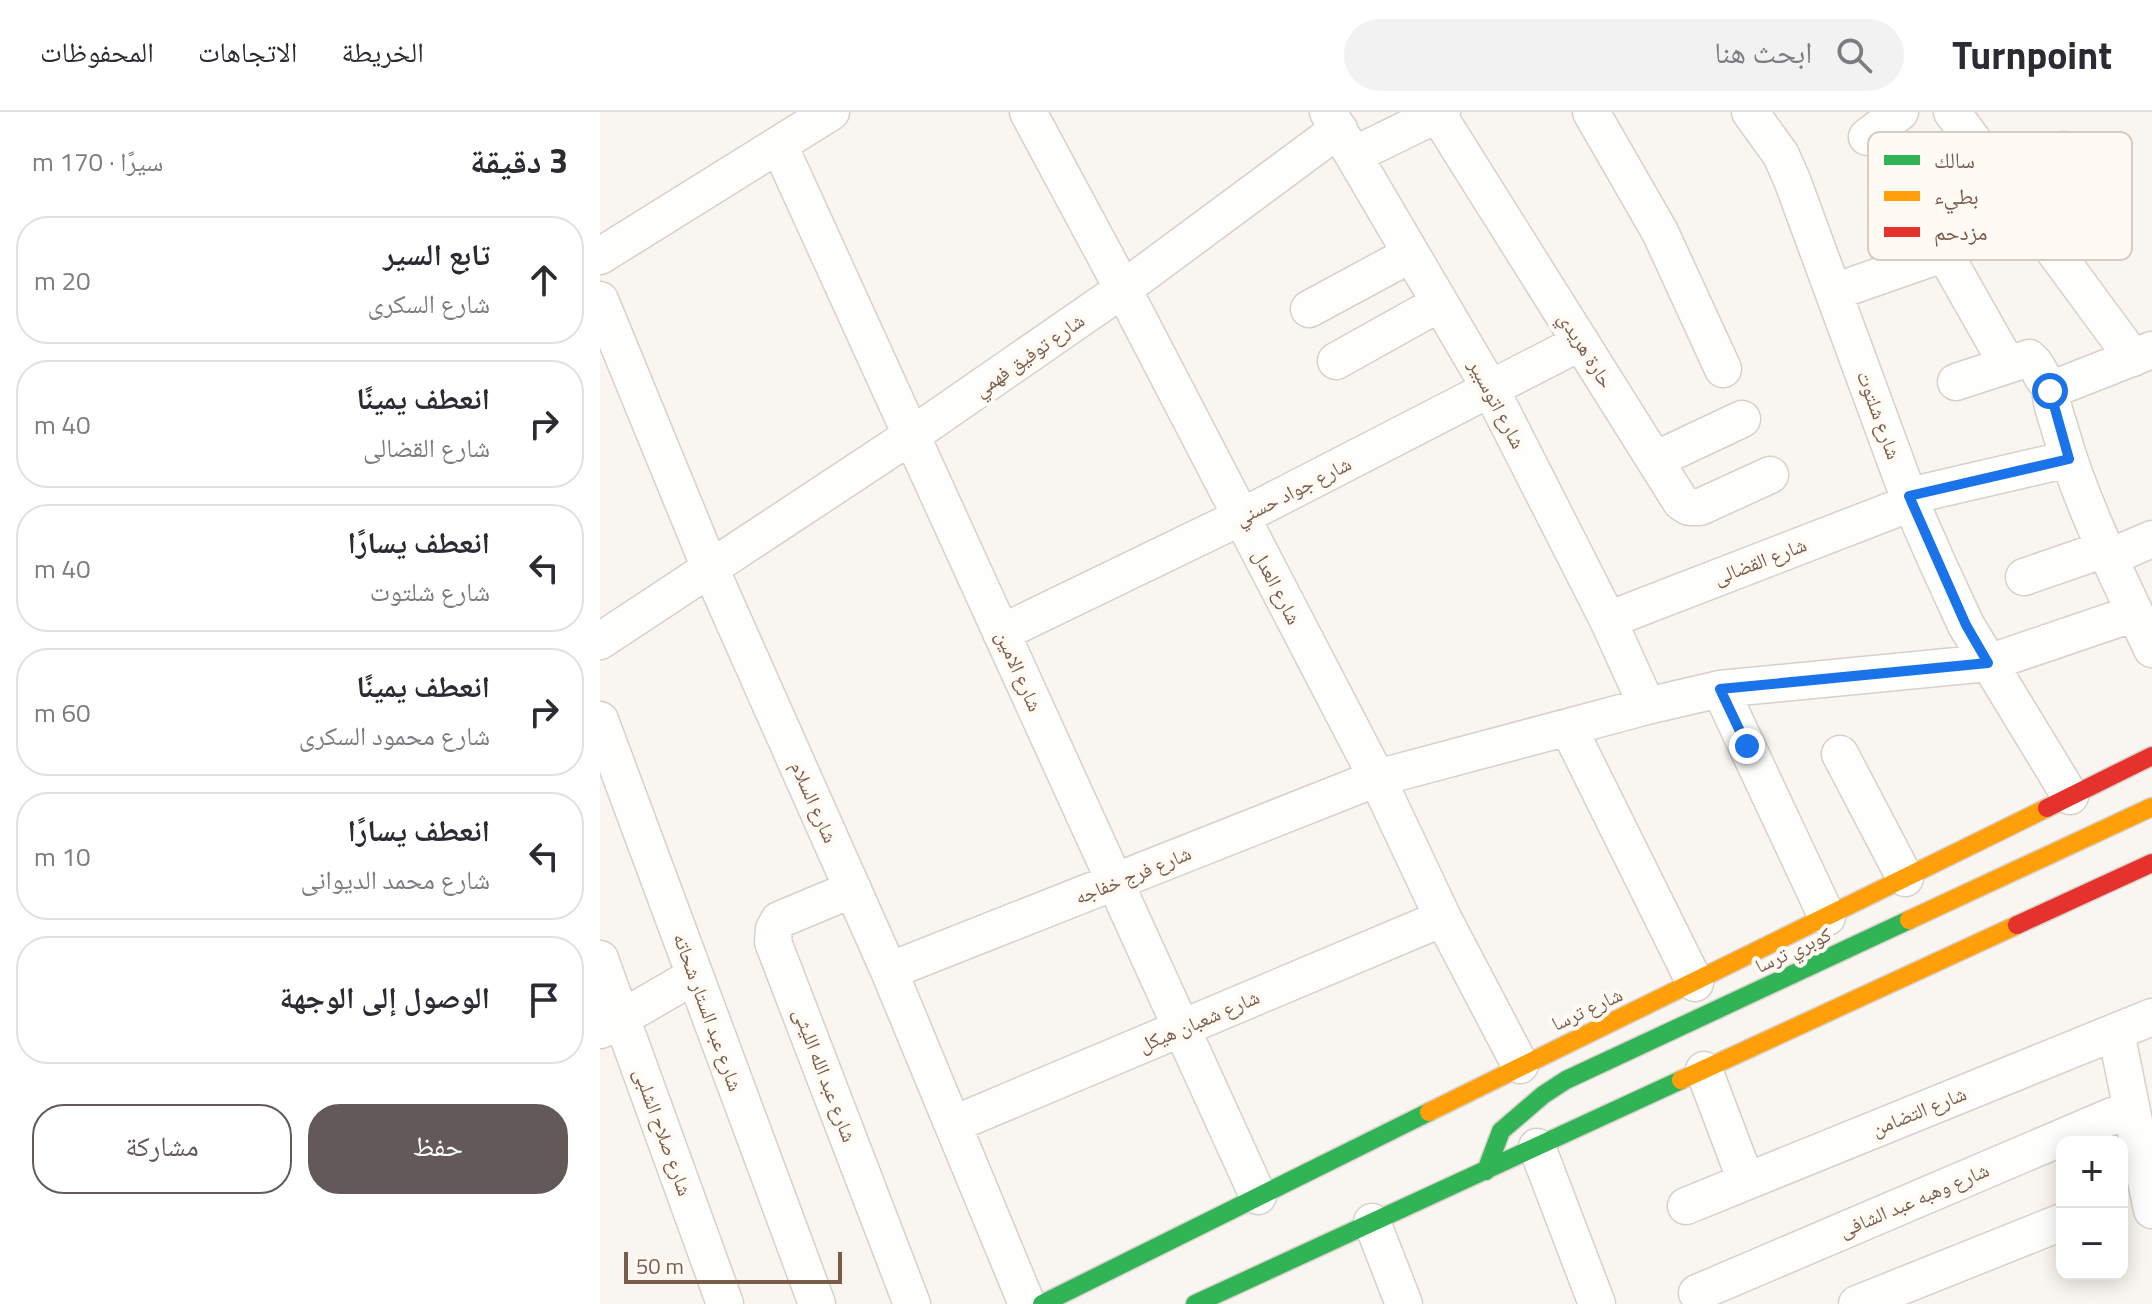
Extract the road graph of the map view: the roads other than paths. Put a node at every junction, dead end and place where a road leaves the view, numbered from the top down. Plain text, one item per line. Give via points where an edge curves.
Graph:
1 (831, 112) edge
2 (1028, 112) edge
3 (1591, 112) edge
4 (1750, 112) edge
5 (1900, 112) edge
6 (1952, 112) edge
7 (1440, 113) edge
8 (1340, 132) edge
9 (1874, 132) edge
10 (1967, 132) edge
11 (779, 145) junction
12 (1411, 254) junction
13 (600, 256) edge
14 (1929, 260) edge
15 (1947, 260) edge
16 (2067, 260) edge
17 (1123, 289) junction
18 (1834, 292) junction
19 (600, 300) edge
20 (1440, 303) junction
21 (1309, 309) dead end
22 (1581, 342) junction
23 (2143, 354) edge
24 (1336, 361) dead end
25 (2007, 364) junction
26 (1723, 369) dead end
27 (1956, 382) dead end
28 (2051, 385) junction
29 (1491, 390) junction
30 (1742, 419) dead end
31 (912, 435) junction
32 (2069, 459) junction
33 (1655, 460) junction
34 (1770, 475) dead end
35 (1910, 499) junction
36 (1241, 517) junction
37 (2152, 539) edge
38 (2107, 553) junction
39 (710, 568) junction
40 (2024, 577) dead end
41 (2135, 613) junction
42 (1608, 620) junction
43 (1001, 633) junction
44 (600, 641) edge
45 (2152, 649) edge
46 (1988, 663) junction
47 (1720, 689) junction
48 (1647, 706) junction
49 (600, 720) edge
50 (1568, 727) junction
51 (1840, 754) dead end
52 (2152, 756) edge
53 (1377, 778) junction
54 (2070, 796) junction
55 (2152, 807) edge
56 (2152, 863) edge
57 (1905, 878) junction
58 (1115, 882) junction
59 (853, 889) junction
60 (1827, 917) junction
61 (1443, 918) junction
62 (600, 959) edge
63 (889, 971) junction
64 (694, 976) junction
65 (1695, 983) junction
66 (2152, 1017) edge
67 (611, 1024) edge
68 (1182, 1028) junction
69 (2116, 1032) junction
70 (1520, 1065) junction
71 (1704, 1070) junction
72 (2131, 1108) junction
73 (954, 1124) junction
74 (1537, 1147) junction
75 (1486, 1171) junction
76 (1746, 1181) junction
77 (1258, 1196) junction
78 (2145, 1202) edge
79 (1686, 1206) dead end
80 (1372, 1222) junction
81 (2056, 1224) edge
82 (1697, 1293) dead end
83 (1208, 1301) edge
84 (725, 1304) edge
85 (817, 1304) edge
86 (912, 1304) edge
87 (1027, 1304) edge
88 (1042, 1304) edge
89 (1404, 1304) edge
90 (1597, 1304) edge
91 (1857, 1304) edge

1 - 11 street
2 - 17 street, شارع العدل
3 - 26 street via 1660,232
4 - 18 street, شارع شلتوت via 1781,155
5 - 9 street
6 - 10 street
7 - 8 street, شارع توفيق فهمي
7 - 22 street, حارة هريدي
8 - 12 street, شارع اتوسبير
8 - 17 street, شارع توفيق فهمي
11 - 13 street
11 - 31 street, شارع الامين
12 - 20 street, شارع اتوسبير
12 - 21 street
14 - 18 street
15 - 25 street
16 - 23 street
17 - 31 street, شارع توفيق فهمي
17 - 36 street, شارع العدل
18 - 35 street, شارع شلتوت
19 - 39 street, شارع السلام
20 - 24 street
20 - 29 street, شارع اتوسبير
22 - 29 street, شارع جواد حسني
22 - 33 street, حارة هريدي
23 - 28 street
25 - 27 street
25 - 28 street via 2029,358
28 - 32 street
29 - 36 street, شارع جواد حسني
29 - 42 street, شارع اتوسبير
30 - 33 street
31 - 39 street, شارع توفيق فهمي
31 - 43 street, شارع الامين
32 - 35 street, شارع القضالى
32 - 38 street
33 - 34 street, حارة هريدي via 1689,507 1700,507
35 - 42 street, شارع القضالى
35 - 46 street, شارع شلتوت
36 - 43 street, شارع جواد حسني
36 - 53 street, شارع العدل
37 - 38 street
38 - 40 street
38 - 41 street
39 - 44 street, شارع توفيق فهمي
39 - 59 street, شارع السلام
41 - 45 street
41 - 46 street, شارع فرج خفاجه
42 - 48 street, شارع اتوسبير
43 - 58 street, شارع الامين
46 - 47 street, شارع فرج خفاجه
46 - 54 street, شارع شلتوت
47 - 48 street, شارع فرج خفاجه
47 - 60 street
48 - 50 street, شارع فرج خفاجه
49 - 64 street, شارع عبد الستار شحاته
50 - 53 street, شارع فرج خفاجه
50 - 65 street
51 - 57 street
52 - 54 main road, شارع ترسا
53 - 58 street, شارع فرج خفاجه
53 - 61 street, شارع العدل
54 - 57 main road, شارع ترسا
55 - 75 main road, كوبري ترسا via 1566,1080 1501,1131
56 - 71 main road
57 - 60 main road, شارع ترسا
58 - 63 street, شارع فرج خفاجه
58 - 68 street, شارع الامين
59 - 63 street, شارع السلام
59 - 86 street, شارع عبد الله الليثى via 779,920 773,942
60 - 65 main road, شارع ترسا
61 - 68 street, شارع شعبان هيكل
61 - 70 street, شارع العدل
62 - 67 street, شارع صلاح الشلبى
63 - 73 street, شارع السلام
64 - 67 street
64 - 85 street, شارع عبد الستار شحاته
65 - 70 main road, شارع ترسا
66 - 69 street, شارع التضامن
67 - 84 street, شارع صلاح الشلبى
68 - 73 street, شارع شعبان هيكل
68 - 77 street, شارع الامين
69 - 72 street
69 - 76 street, شارع التضامن
70 - 77 main road, شارع ترسا
71 - 74 main road
71 - 76 street
72 - 78 street
72 - 82 street, شارع وهبه عبد الشافى
73 - 87 street, شارع السلام
74 - 75 main road
74 - 90 street
75 - 80 main road
76 - 79 street, شارع التضامن
77 - 88 main road, شارع ترسا
80 - 83 main road
80 - 89 street
81 - 91 street

